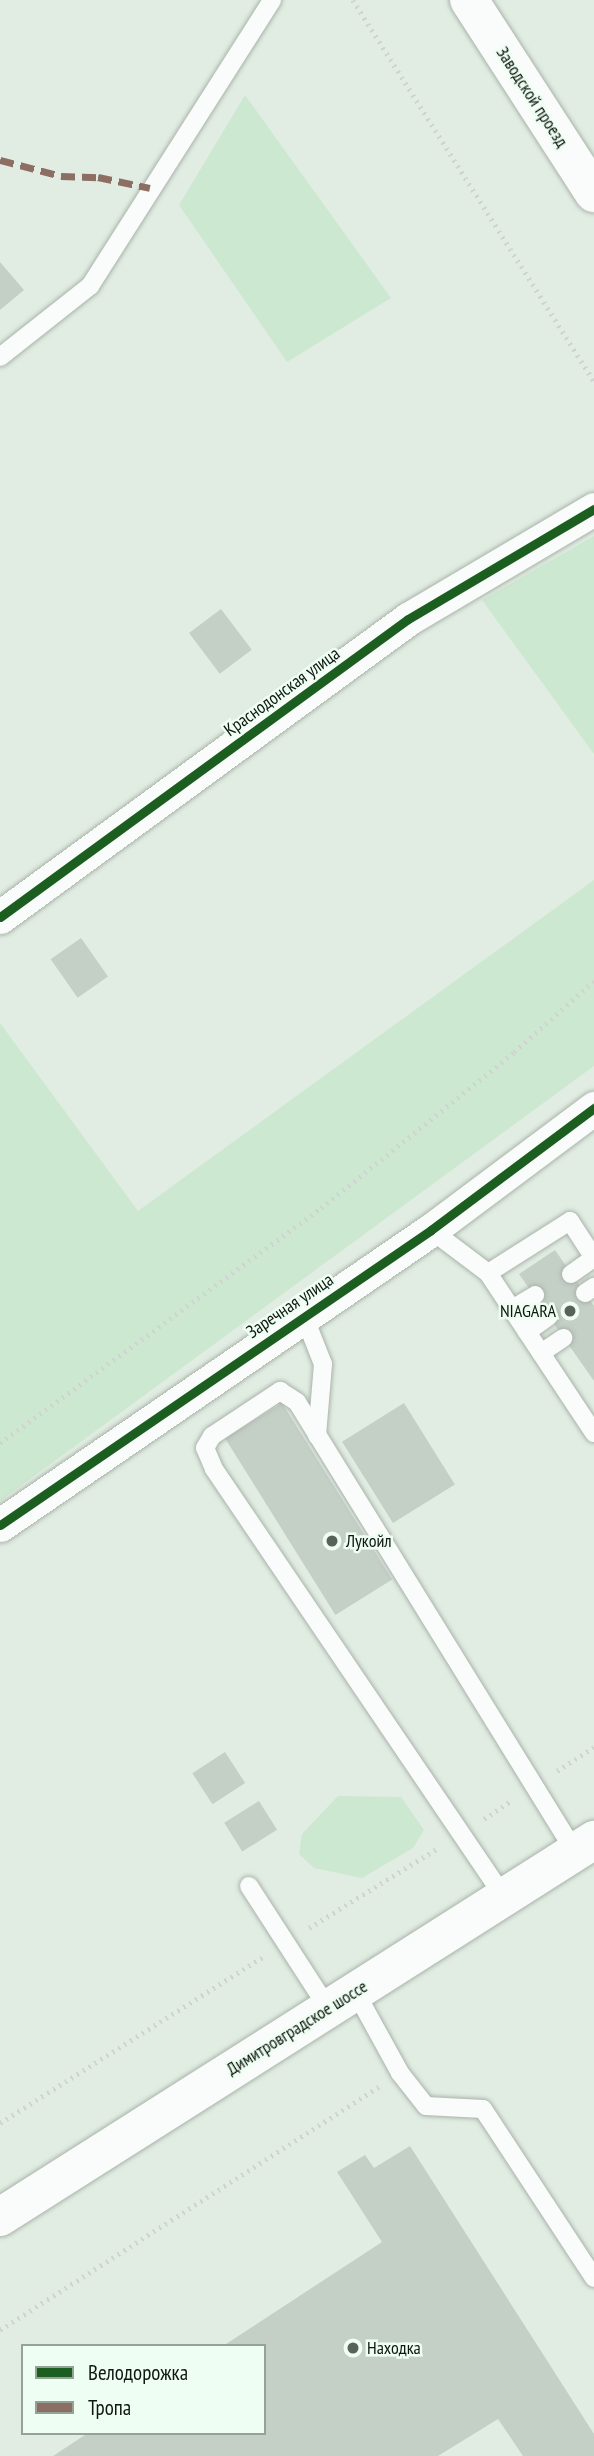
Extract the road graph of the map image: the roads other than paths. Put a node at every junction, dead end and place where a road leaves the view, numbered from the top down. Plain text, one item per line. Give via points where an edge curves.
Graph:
1 (272, 0) edge
2 (469, 0) edge
3 (594, 193) edge
4 (0, 356) edge
5 (594, 509) edge
6 (0, 917) edge
7 (594, 1108) edge
8 (431, 1230) junction
9 (594, 1258) edge
10 (488, 1273) junction
11 (571, 1274) dead end
12 (535, 1295) dead end
13 (512, 1309) junction
14 (304, 1316) junction
15 (549, 1316) dead end
16 (527, 1332) junction
17 (563, 1338) dead end
18 (541, 1353) junction
19 (594, 1433) edge
20 (317, 1436) junction
21 (0, 1525) edge
22 (584, 1846) edge
23 (249, 1886) dead end
24 (505, 1897) junction
25 (342, 2000) junction
26 (0, 2217) edge
27 (594, 2278) edge

1 - 4 lane via 90,286
2 - 3 main road, Заводской проезд
5 - 6 street, Краснодонская улица via 408,619
7 - 8 street, Заречная улица
8 - 10 lane
8 - 14 street, Заречная улица
9 - 10 lane via 570,1221
9 - 11 lane
10 - 13 lane
12 - 13 lane
13 - 16 lane
14 - 20 lane via 323,1364
14 - 21 street, Заречная улица
15 - 16 lane
16 - 18 lane
17 - 18 lane
18 - 19 lane
20 - 22 lane
20 - 24 lane via 297,1402 280,1391 212,1436 205,1448 295,1593
22 - 24 main road, Димитровградское шоссе
23 - 25 lane
24 - 25 main road, Димитровградское шоссе
25 - 26 main road, Димитровградское шоссе
25 - 27 lane via 426,2106 483,2109

